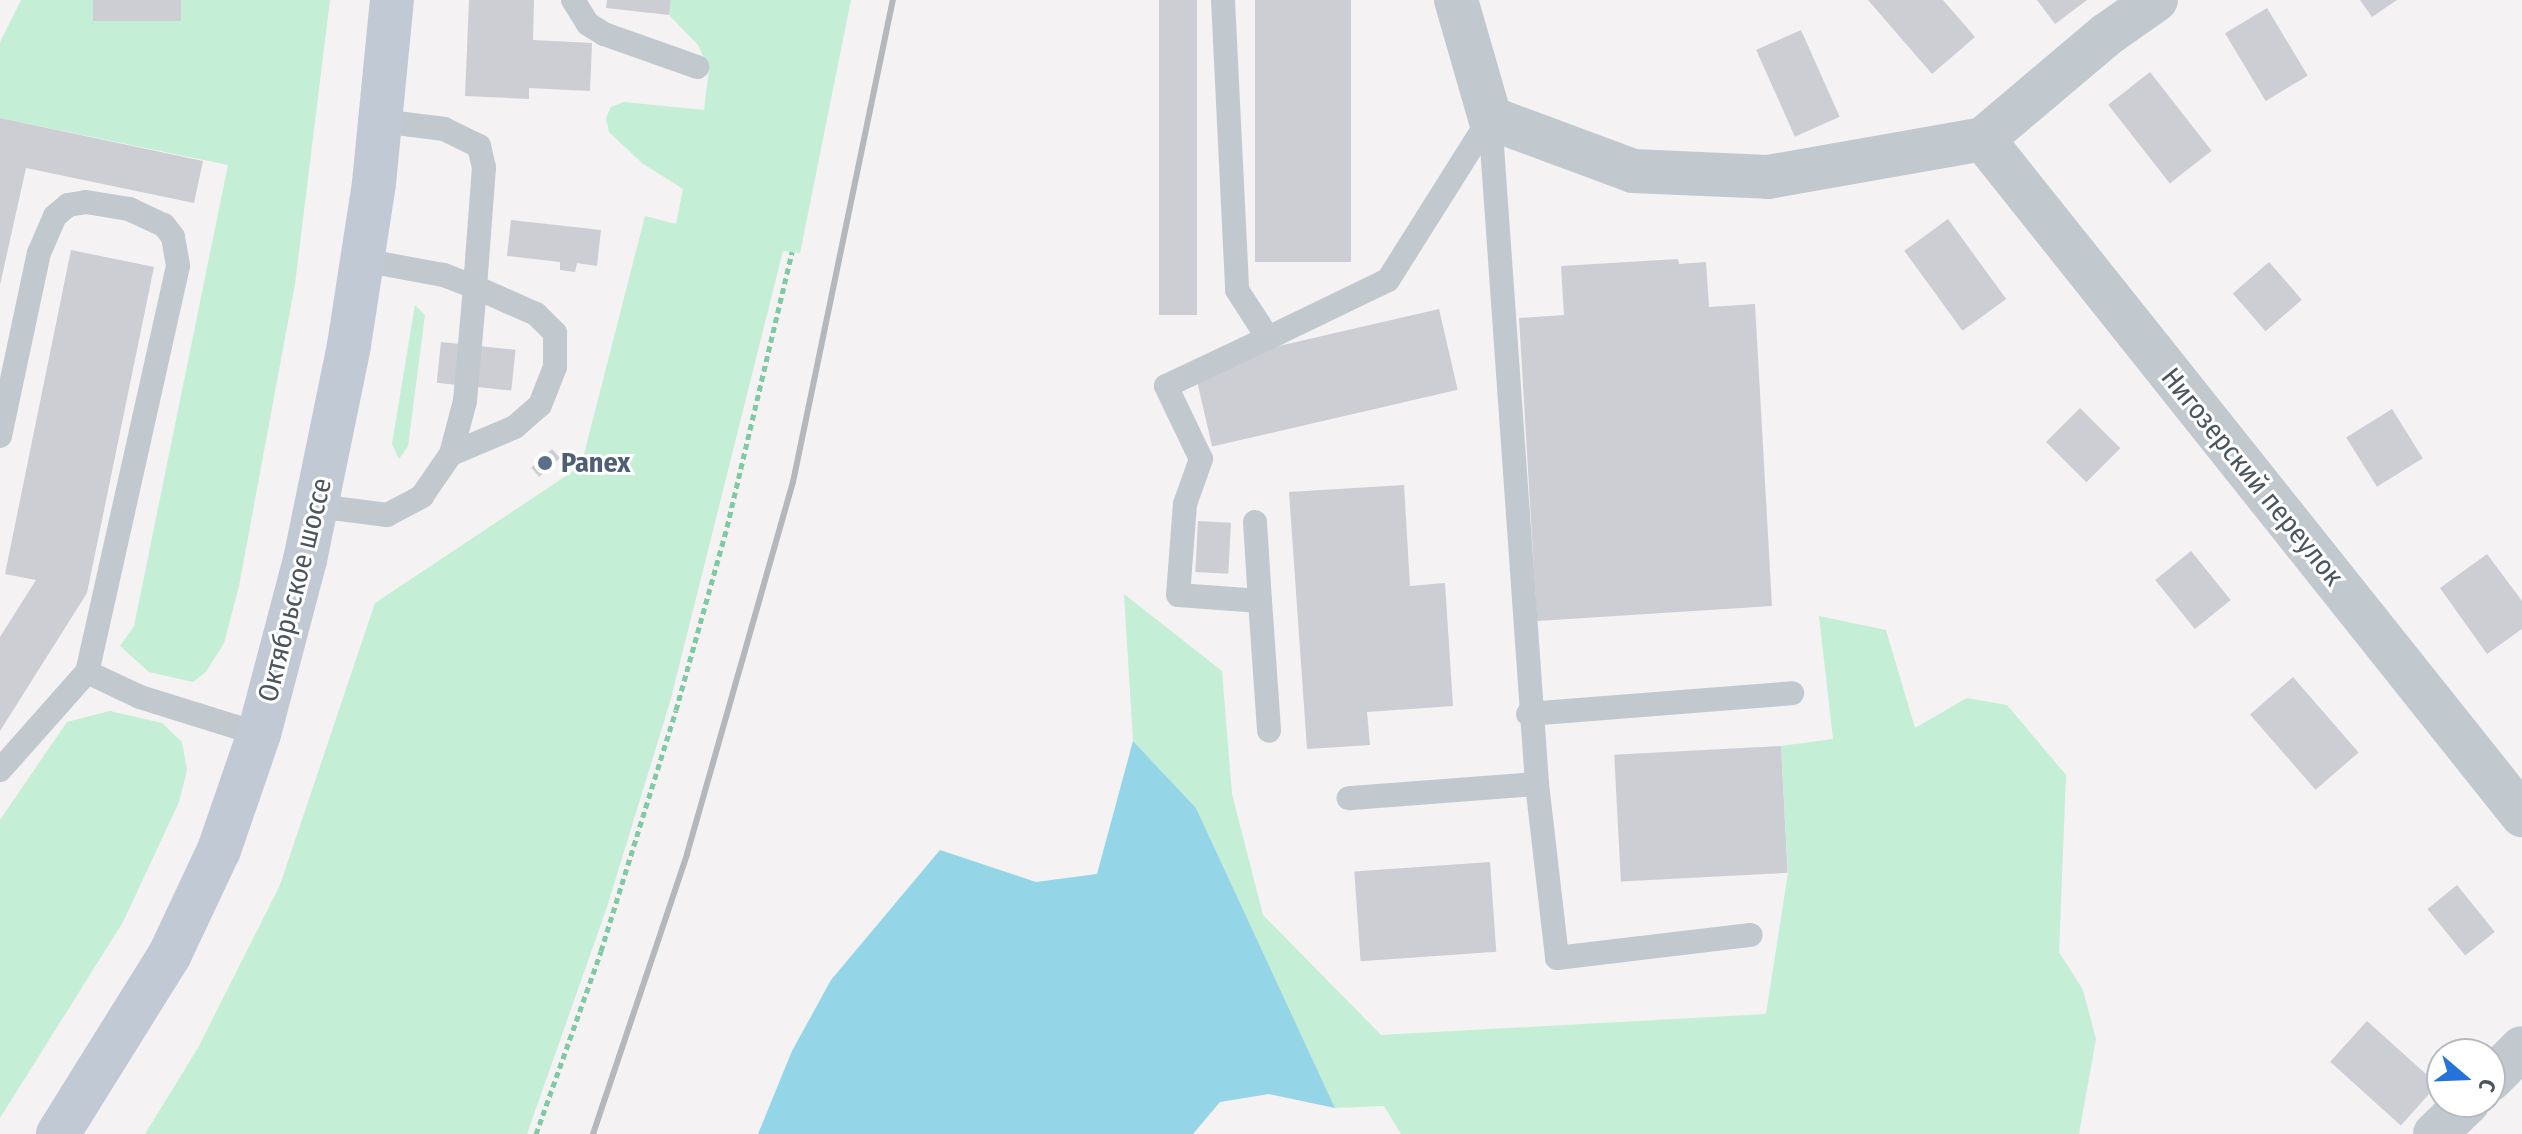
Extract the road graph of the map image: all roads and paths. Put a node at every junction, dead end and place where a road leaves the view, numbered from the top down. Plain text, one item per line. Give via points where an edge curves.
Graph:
1 (392, 0) edge
2 (573, 0) edge
3 (1223, 0) edge
4 (1456, 0) edge
5 (2156, 0) edge
6 (697, 67) dead end
7 (1490, 118) junction
8 (381, 121) junction
9 (1983, 139) junction
10 (792, 252) dead end
11 (362, 260) junction
12 (475, 287) junction
13 (1268, 338) junction
14 (0, 436) edge
15 (451, 454) junction
16 (317, 506) junction
17 (1255, 522) dead end
18 (1260, 601) junction
19 (87, 672) junction
20 (1792, 693) dead end
21 (1528, 714) junction
22 (1269, 731) dead end
23 (259, 734) junction
24 (0, 770) edge
25 (1537, 784) junction
26 (1349, 798) dead end
27 (2522, 815) edge
28 (1751, 935) dead end
29 (2522, 1048) edge
30 (2506, 1064) edge
31 (2452, 1118) edge
32 (58, 1134) edge
33 (536, 1134) edge
34 (2435, 1134) edge

1 - 8 street, Октябрьское шоссе
2 - 6 lane via 588,24 604,34
3 - 13 lane via 1237,290
4 - 7 street
5 - 9 street via 2106,35
7 - 9 street via 1633,171 1768,177
7 - 13 lane via 1388,280
7 - 21 lane
8 - 11 street, Октябрьское шоссе
8 - 12 lane via 444,129 479,146 484,167
9 - 27 street, Нигозерский переулок
10 - 33 path via 727,527 676,710 601,951
11 - 12 lane
11 - 16 street, Октябрьское шоссе
12 - 15 lane via 465,401
12 - 15 lane via 548,322 555,333 555,367 530,416 493,439
13 - 18 lane via 1166,386 1201,459 1185,504 1178,595
14 - 19 lane via 39,253 55,216 68,205 86,202 129,209 164,225 178,250 178,266
15 - 16 lane via 422,496 395,512 371,516
16 - 23 street, Октябрьское шоссе
17 - 18 lane
18 - 22 lane
19 - 23 lane via 140,697
19 - 24 lane
20 - 21 lane
21 - 25 lane
23 - 32 street, Октябрьское шоссе via 219,850 170,954
25 - 26 lane
25 - 28 lane via 1557,958
29 - 30 street
31 - 34 street

